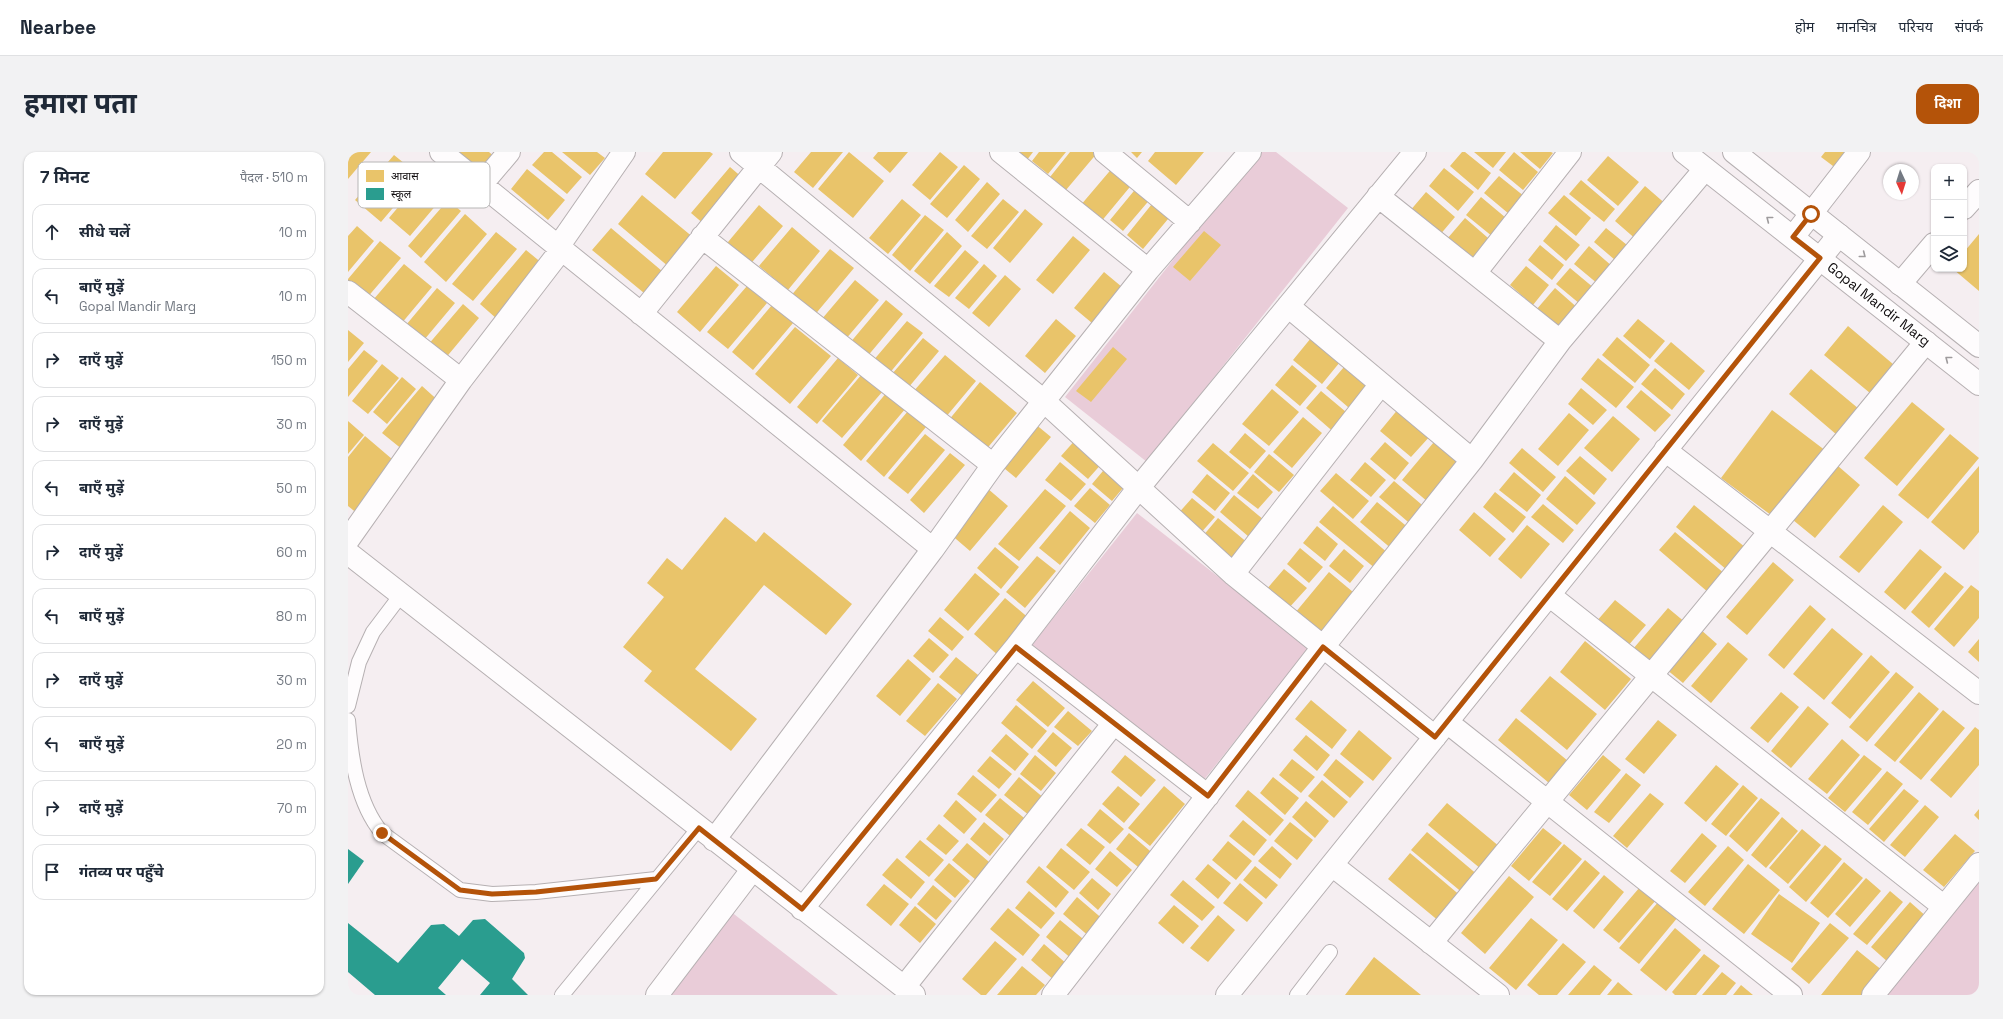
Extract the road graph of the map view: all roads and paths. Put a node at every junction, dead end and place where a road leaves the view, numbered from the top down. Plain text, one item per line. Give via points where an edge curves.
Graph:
1 (441, 152) edge
2 (509, 152) edge
3 (624, 152) edge
4 (741, 152) edge
5 (1001, 152) edge
6 (1105, 152) edge
7 (1250, 152) edge
8 (1415, 152) edge
9 (1570, 152) edge
10 (1684, 152) edge
11 (1734, 152) edge
12 (1859, 152) edge
13 (765, 159) edge
14 (453, 162) edge
15 (1705, 169) junction
16 (490, 174) edge
17 (1979, 190) edge
18 (490, 192) edge
19 (1378, 196) junction
20 (1967, 204) edge
21 (1811, 214) junction
22 (1190, 222) junction
23 (1838, 235) junction
24 (702, 237) junction
25 (1793, 237) junction
26 (559, 248) junction
27 (1931, 248) edge
28 (1820, 258) junction
29 (1148, 270) junction
30 (1475, 273) junction
31 (1900, 284) junction
32 (348, 292) edge
33 (1288, 306) junction
34 (641, 314) junction
35 (1560, 341) junction
36 (1926, 342) junction
37 (1979, 346) edge
38 (461, 380) junction
39 (1381, 384) junction
40 (1979, 384) edge
41 (1045, 402) junction
42 (1665, 450) junction
43 (1472, 460) junction
44 (993, 465) junction
45 (1140, 486) junction
46 (1770, 531) junction
47 (348, 540) edge
48 (933, 550) junction
49 (348, 553) edge
50 (1233, 574) junction
51 (402, 595) junction
52 (1549, 595) junction
53 (1016, 647) junction
54 (1323, 647) junction
55 (1651, 675) junction
56 (1979, 692) edge
57 (348, 706) edge
58 (348, 720) edge
59 (1114, 723) junction
60 (1441, 729) junction
61 (1208, 796) junction
62 (1548, 801) junction
63 (707, 834) junction
64 (1979, 864) edge
65 (1332, 865) junction
66 (752, 870) junction
67 (656, 879) junction
68 (1943, 906) junction
69 (802, 909) junction
70 (1431, 943) junction
71 (1330, 952) dead end
72 (909, 991) edge
73 (562, 995) edge
74 (657, 995) edge
75 (1053, 995) edge
76 (1227, 995) edge
77 (1297, 995) edge
78 (1498, 995) edge
79 (1791, 995) edge
80 (1874, 995) edge

1 - 14 street
2 - 16 street
3 - 26 street
4 - 13 street
5 - 29 street
6 - 22 street
7 - 22 street
8 - 19 street
9 - 30 street
10 - 15 street, Gopal Mandir Marg
11 - 21 street, Gopal Mandir Marg
12 - 21 street
13 - 24 street
13 - 41 street
25 -> 15 street, Gopal Mandir Marg
15 - 35 street
17 - 20 street
18 - 26 street
19 - 30 street
19 - 33 street
21 - 23 street, Gopal Mandir Marg
21 - 25 street
22 - 29 street
23 - 28 street
23 -> 31 street, Gopal Mandir Marg
24 - 34 street
24 - 44 street
25 - 28 street, Gopal Mandir Marg
26 - 34 street
26 - 38 street
27 - 31 street
28 - 36 street, Gopal Mandir Marg
28 - 42 street
29 - 41 street
30 - 35 street
31 - 37 street, Gopal Mandir Marg
32 - 38 street
33 - 39 street
33 - 45 street
34 - 48 street
35 - 43 street
40 -> 36 street, Gopal Mandir Marg
36 - 46 street
38 - 47 street
39 - 43 street
39 - 50 street
41 - 44 street
41 - 45 street
42 - 46 street
42 - 52 street
43 - 54 street
44 - 48 street
45 - 50 street
45 - 53 street
46 - 55 street
46 - 56 street
48 - 63 street
49 - 51 street
50 - 54 street
51 - 57 lane via 374,632 359,662
51 - 63 street
52 - 55 street
52 - 60 street
53 - 59 street
53 - 69 street
54 - 60 street
54 - 61 street
55 - 62 street
55 - 68 street
58 - 67 lane via 352,761 373,822 382,833 460,890 492,894 536,892
59 - 61 street
59 - 72 street
60 - 62 street
60 - 65 street
61 - 75 street
62 - 70 street
62 - 79 street
63 - 66 street
63 - 67 lane
64 - 68 street
65 - 70 street
65 - 76 street
66 - 69 street
66 - 74 street
67 - 73 lane
68 - 80 street
69 - 72 street
70 - 78 street
71 - 77 lane

